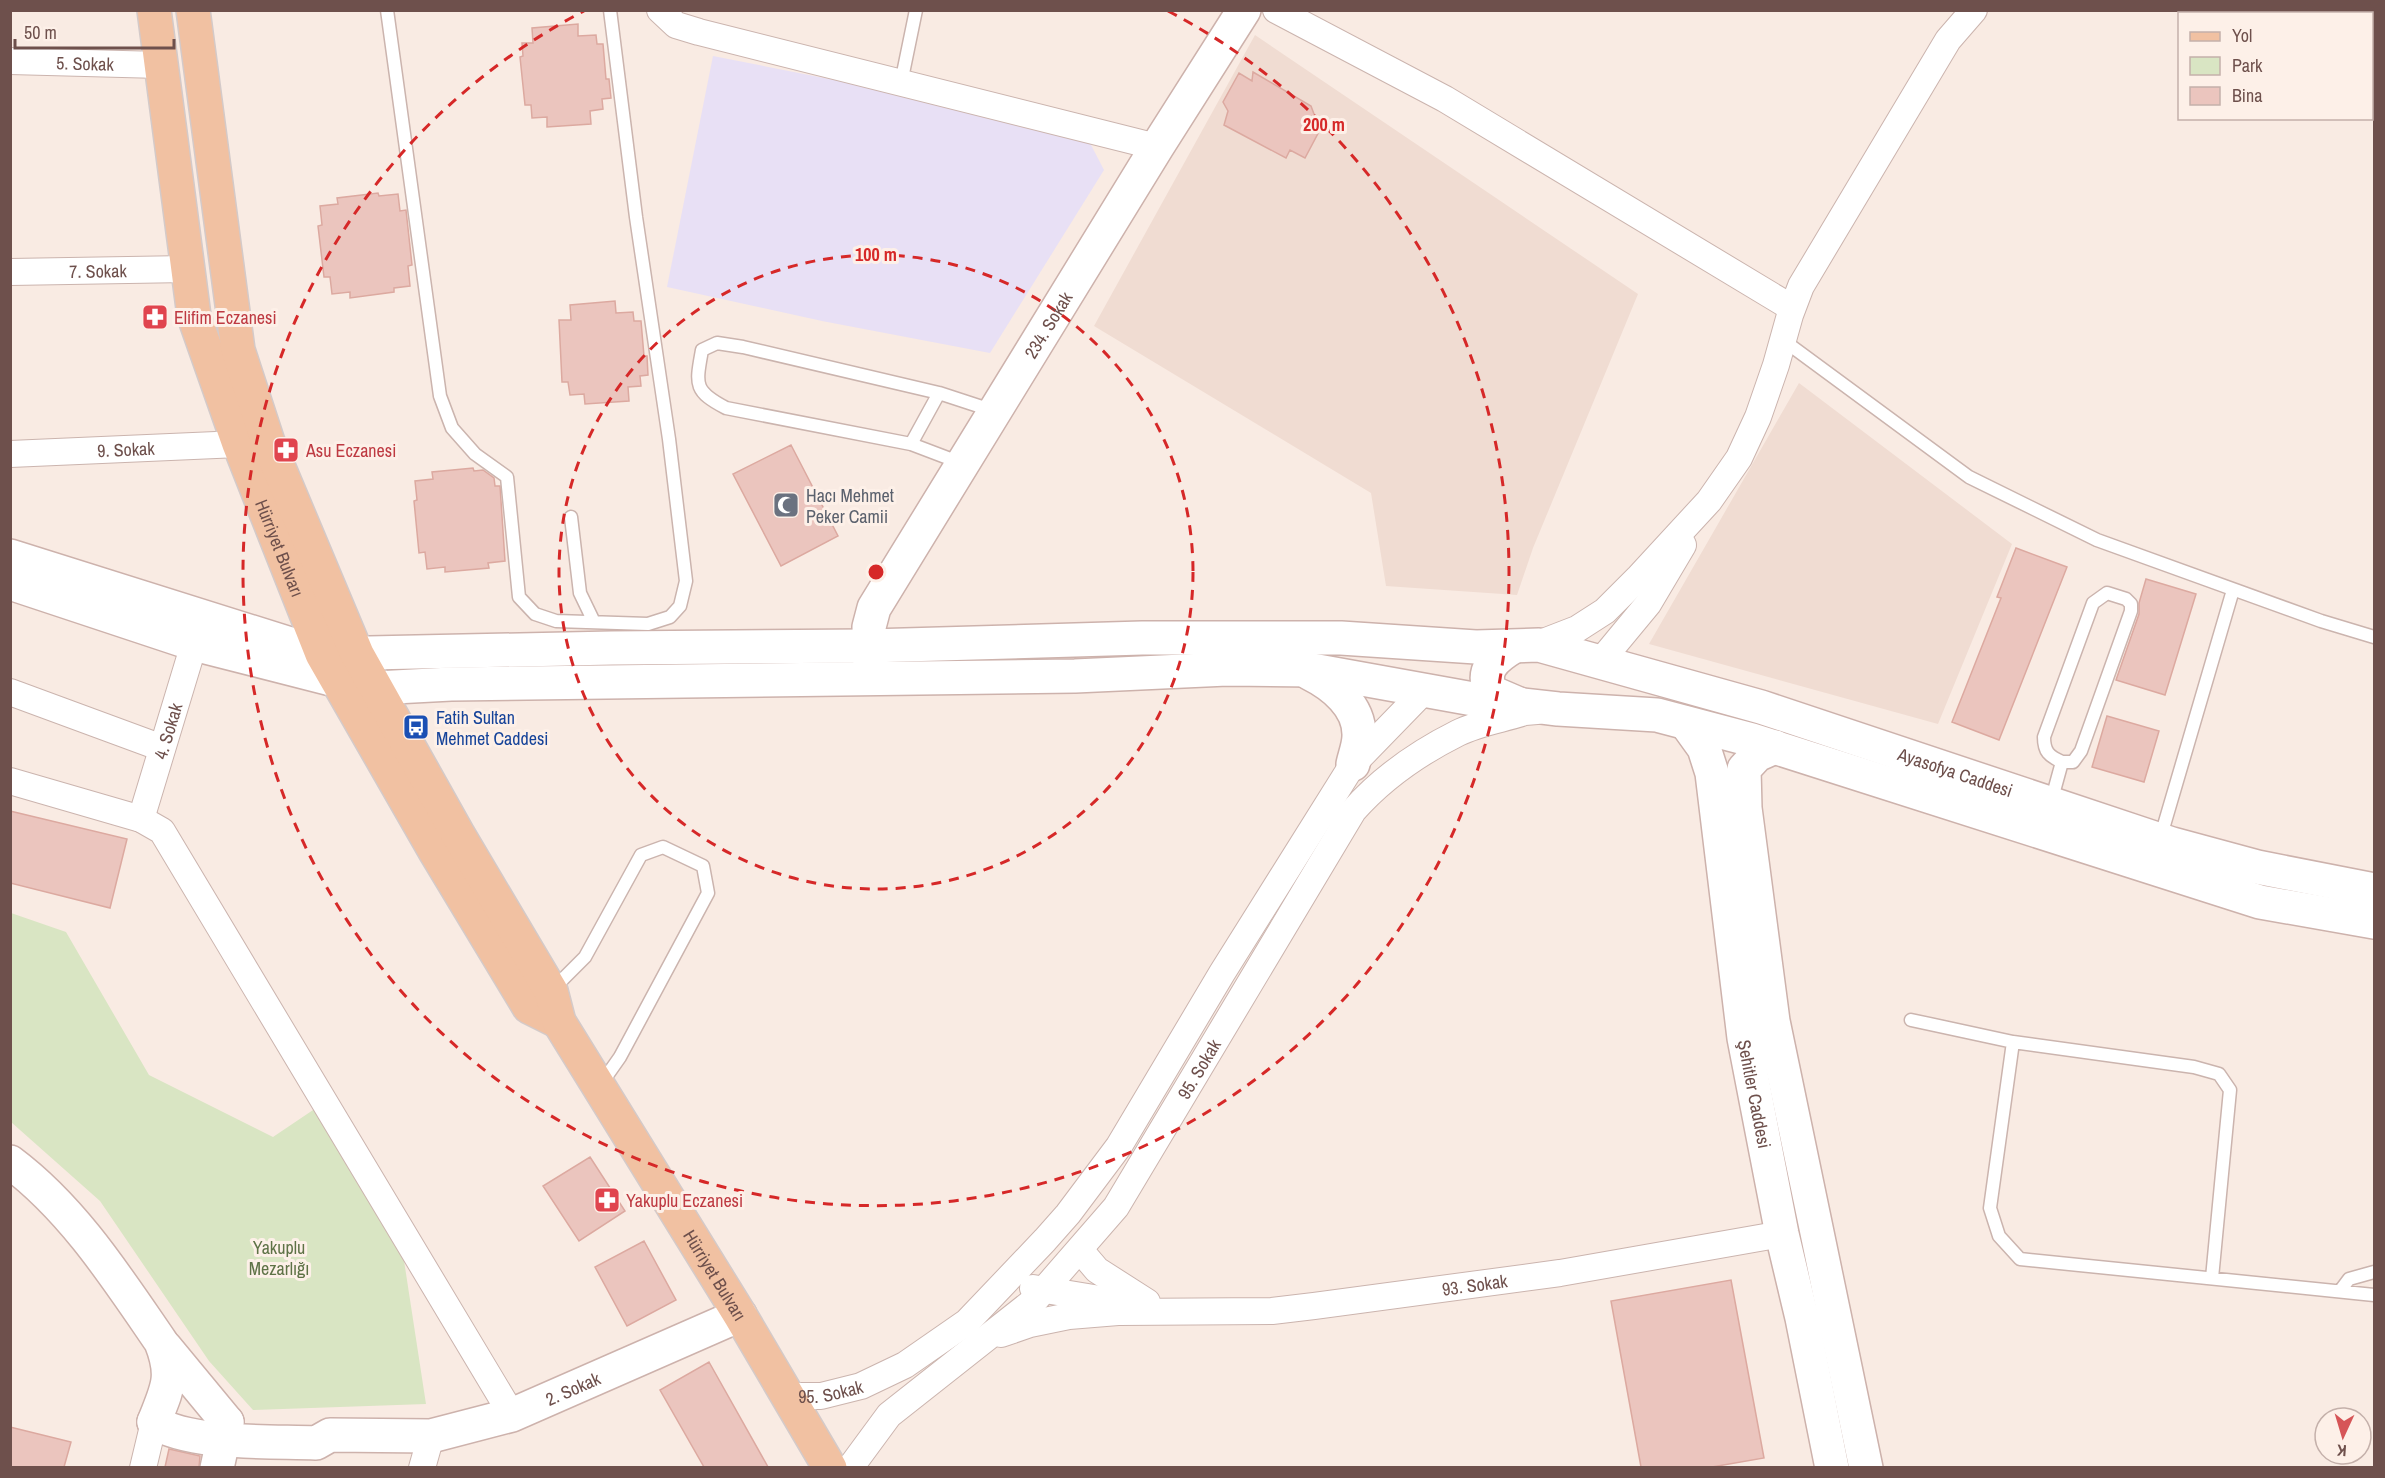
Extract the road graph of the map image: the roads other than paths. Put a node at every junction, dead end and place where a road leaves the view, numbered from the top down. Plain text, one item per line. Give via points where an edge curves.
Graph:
1 (154, 10) edge
2 (194, 10) edge
3 (387, 10) edge
4 (610, 10) edge
5 (660, 10) edge
6 (916, 10) edge
7 (1245, 10) edge
8 (1276, 10) edge
9 (1974, 10) edge
10 (10, 62) edge
11 (160, 65) junction
12 (901, 82) junction
13 (1157, 147) junction
14 (187, 269) junction
15 (10, 272) edge
16 (1792, 308) junction
17 (1783, 340) junction
18 (939, 393) junction
19 (995, 411) junction
20 (239, 444) junction
21 (911, 444) junction
22 (10, 454) edge
23 (963, 463) junction
24 (1700, 512) junction
25 (571, 517) dead end
26 (10, 555) edge
27 (10, 583) edge
28 (2233, 590) junction
29 (594, 622) junction
30 (2374, 638) edge
31 (194, 644) junction
32 (869, 646) junction
33 (1519, 646) junction
34 (357, 654) junction
35 (1600, 662) junction
36 (328, 667) junction
37 (1302, 670) junction
38 (870, 679) junction
39 (375, 688) junction
40 (1424, 691) junction
41 (10, 692) edge
42 (1523, 705) junction
43 (1558, 710) junction
44 (1686, 723) junction
45 (1775, 747) junction
46 (162, 748) junction
47 (2062, 762) junction
48 (1353, 764) junction
49 (10, 782) edge
50 (2051, 804) junction
51 (141, 819) junction
52 (2160, 840) junction
53 (2374, 890) edge
54 (1744, 910) junction
55 (2374, 922) edge
56 (551, 991) junction
57 (1911, 1020) dead end
58 (559, 1022) junction
59 (2013, 1042) junction
60 (599, 1087) junction
61 (1136, 1118) junction
62 (1161, 1135) junction
63 (10, 1162) edge
64 (10, 1180) edge
65 (1782, 1234) junction
66 (1080, 1250) junction
67 (2374, 1272) edge
68 (2212, 1278) junction
69 (1045, 1289) junction
70 (998, 1290) junction
71 (2340, 1291) junction
72 (2374, 1294) edge
73 (1833, 1310) junction
74 (1166, 1313) junction
75 (740, 1315) junction
76 (1802, 1318) junction
77 (985, 1340) junction
78 (161, 1342) junction
79 (787, 1396) junction
80 (512, 1415) junction
81 (154, 1422) junction
82 (1858, 1430) junction
83 (431, 1436) junction
84 (222, 1443) edge
85 (1829, 1453) edge
86 (143, 1467) edge
87 (422, 1467) edge
88 (830, 1467) edge
89 (850, 1467) edge
90 (1866, 1467) edge

1 - 11 main road, Hürriyet Bulvarı
2 - 34 main road, Hürriyet Bulvarı via 238,350 268,442
3 - 29 lane via 440,396 452,428 476,454 507,477 519,597 535,614 556,621
4 - 29 lane via 686,582 680,606 670,617 648,624
5 - 12 street via 676,25 699,32
6 - 12 lane
7 - 13 main road, 234. Sokak
8 - 16 street via 1445,99
9 - 16 street via 1948,40 1801,286
10 - 11 street, 5. Sokak
11 - 14 main road, Hürriyet Bulvarı
12 - 13 street
13 - 19 main road, 234. Sokak
14 - 15 street, 7. Sokak
14 - 20 main road, Hürriyet Bulvarı via 194,316
16 - 17 street
17 - 24 street via 1740,458
17 - 28 lane via 1969,477 2097,540
18 - 19 lane
18 - 21 lane
18 - 21 lane via 743,347 717,343 702,350 697,381 706,398 726,408
19 - 23 main road, 234. Sokak
20 - 22 street, 9. Sokak
20 - 36 main road, Hürriyet Bulvarı
21 - 23 lane
23 - 32 main road, 234. Sokak via 874,608
24 - 33 street via 1605,611 1577,629
24 - 35 street via 1648,604
25 - 29 lane via 580,593
26 - 36 main road
27 - 31 main road
28 - 30 lane
28 - 52 lane
31 - 36 main road
31 - 46 street, 4. Sokak
32 - 33 main road, Ayasofya Caddesi via 1142,638 1341,638
32 - 34 main road, Ayasofya Caddesi
32 - 38 main road, 234. Sokak
33 - 35 main road, Ayasofya Caddesi
33 - 40 main road via 1468,656
33 - 42 main road via 1497,657 1488,669 1486,683 1491,692
34 - 36 main road, Ayasofya Caddesi
34 - 39 main road, Hürriyet Bulvarı
35 - 43 main road via 1587,698
35 - 50 main road, Ayasofya Caddesi via 1761,707
36 - 39 main road
36 - 58 main road, Hürriyet Bulvarı via 529,1007
37 - 38 main road
37 - 40 main road via 1355,676
37 - 48 main road via 1327,682 1348,702 1359,736
38 - 39 main road
39 - 56 main road, Hürriyet Bulvarı
40 - 42 main road
40 - 48 street, 95. Sokak
41 - 46 street
42 - 43 main road
43 - 44 main road via 1657,715
43 - 62 street, 95. Sokak via 1525,712 1459,732 1393,773 1369,793 1353,811
44 - 45 main road
44 - 54 main road, Şehitler Caddesi via 1704,748 1712,773
45 - 54 main road, Şehitler Caddesi via 1757,755 1744,769
45 - 55 main road via 2259,902
46 - 51 street, 4. Sokak
47 - 47 lane via 2073,762 2082,751 2131,611 2126,599 2107,593 2093,603 2044,737 2044,748 2050,757
47 - 50 lane
48 - 61 street, 95. Sokak
49 - 51 street
50 - 52 main road, Ayasofya Caddesi
51 - 80 street via 162,831
52 - 53 main road, Ayasofya Caddesi via 2257,867
54 - 65 main road, Şehitler Caddesi via 1743,1038
54 - 73 main road, Şehitler Caddesi via 1773,1021
56 - 58 main road, Hürriyet Bulvarı
56 - 60 lane via 585,957 641,855 663,847 703,866 708,892 620,1057
57 - 59 lane
58 - 60 main road, Hürriyet Bulvarı
59 - 68 lane via 2194,1067 2219,1074 2230,1089
59 - 68 lane via 1990,1208 1999,1236 2020,1259
60 - 75 main road, Hürriyet Bulvarı
61 - 62 street
61 - 70 street, 95. Sokak via 1068,1214
62 - 66 street, 95. Sokak via 1116,1207
63 - 78 main road via 74,1223
64 - 81 main road via 70,1241 117,1305 146,1355 153,1387
65 - 74 street, 93. Sokak via 1560,1273 1314,1306 1272,1311
65 - 76 main road, Şehitler Caddesi
66 - 69 street, 95. Sokak
66 - 74 street via 1097,1270
67 - 71 lane via 2349,1279
68 - 71 lane
69 - 70 street
69 - 74 street
69 - 77 street, 95. Sokak
70 - 79 street, 95. Sokak via 967,1322 905,1365 861,1386 821,1396
71 - 72 lane
73 - 76 main road
73 - 82 main road, Şehitler Caddesi
74 - 77 street via 1069,1316 1030,1324
75 - 79 main road, Hürriyet Bulvarı
75 - 80 main road, 2. Sokak
76 - 85 main road, Şehitler Caddesi
77 - 89 street, 95. Sokak via 889,1415
78 - 81 main road via 170,1362 169,1379
78 - 84 main road
79 - 88 main road, Hürriyet Bulvarı
80 - 83 main road, 2. Sokak
81 - 84 main road via 163,1413 176,1411
81 - 86 street
82 - 85 main road
82 - 90 main road, Şehitler Caddesi
83 - 84 main road, 2. Sokak via 330,1435 316,1443
83 - 87 street

